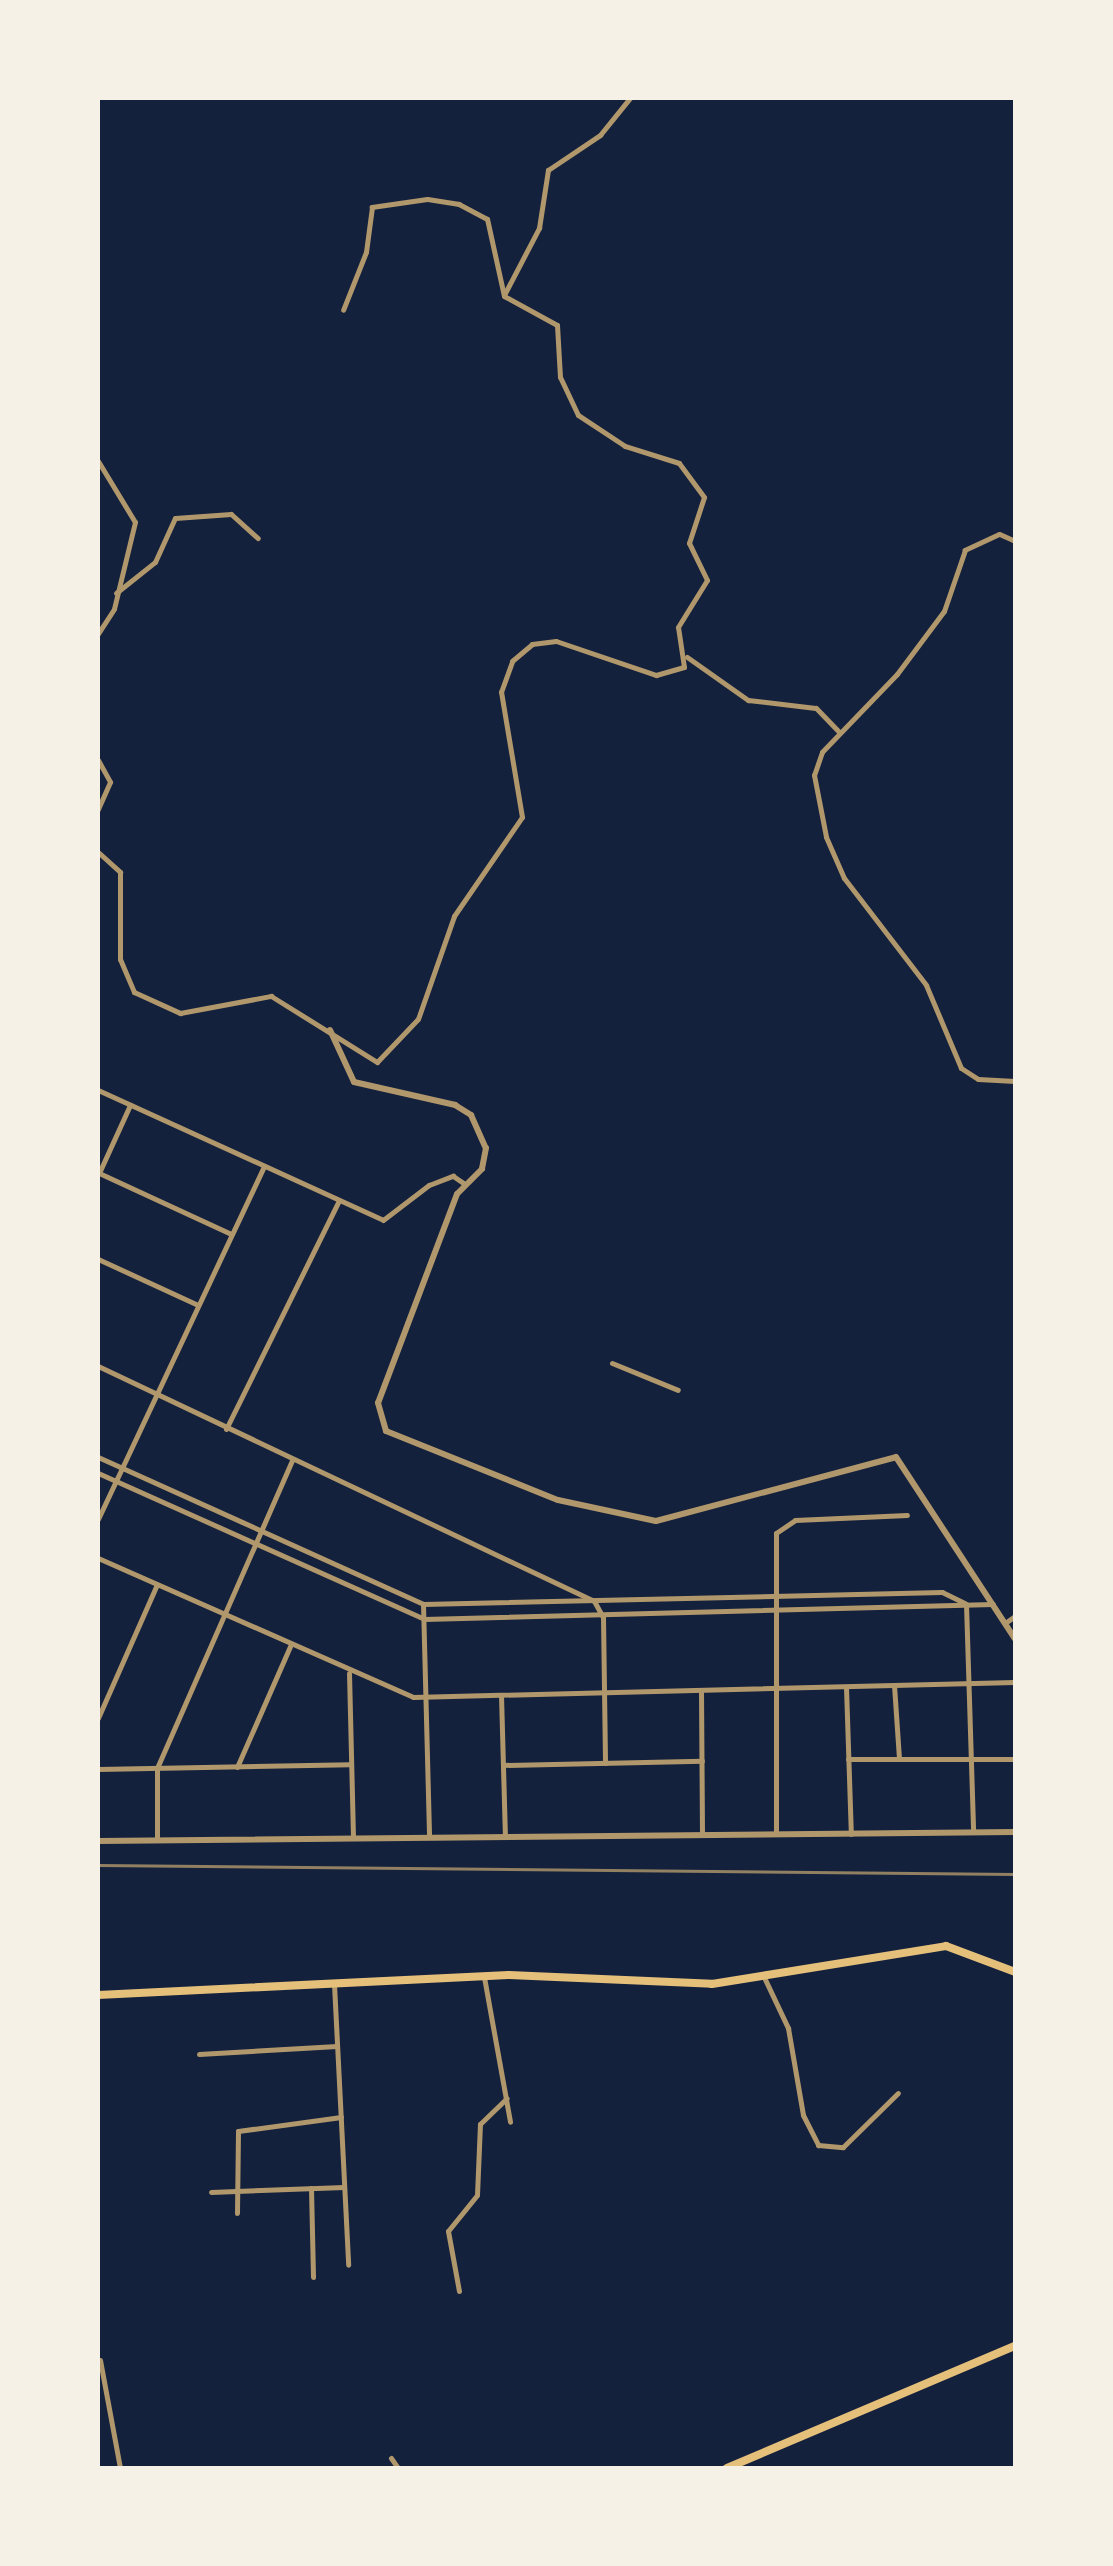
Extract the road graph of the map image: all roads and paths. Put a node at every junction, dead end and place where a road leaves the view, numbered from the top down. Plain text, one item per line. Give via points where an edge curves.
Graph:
1 (630, 98) edge
2 (504, 296) junction
3 (343, 310) dead end
4 (98, 461) edge
5 (258, 538) dead end
6 (1015, 541) edge
7 (116, 593) junction
8 (98, 634) edge
9 (687, 656) junction
10 (839, 732) junction
11 (98, 760) edge
12 (98, 809) edge
13 (98, 852) edge
14 (330, 1030) junction
15 (1015, 1081) edge
16 (98, 1090) edge
17 (130, 1105) junction
18 (264, 1166) junction
19 (98, 1173) edge
20 (465, 1184) junction
21 (339, 1200) junction
22 (231, 1234) junction
23 (98, 1259) edge
24 (198, 1305) junction
25 (612, 1363) dead end
26 (98, 1366) edge
27 (678, 1390) dead end
28 (157, 1394) junction
29 (226, 1429) junction
30 (98, 1457) edge
31 (292, 1460) junction
32 (122, 1468) junction
33 (98, 1473) edge
34 (116, 1482) junction
35 (907, 1515) dead end
36 (98, 1519) edge
37 (262, 1529) junction
38 (255, 1546) junction
39 (98, 1558) edge
40 (157, 1584) junction
41 (772, 1597) junction
42 (594, 1601) junction
43 (423, 1604) junction
44 (966, 1604) junction
45 (994, 1604) junction
46 (771, 1613) junction
47 (224, 1614) junction
48 (1015, 1616) edge
49 (603, 1617) junction
50 (424, 1619) junction
51 (1005, 1623) junction
52 (1015, 1639) edge
53 (290, 1646) junction
54 (349, 1673) junction
55 (1015, 1682) edge
56 (969, 1684) junction
57 (894, 1685) junction
58 (846, 1687) junction
59 (774, 1688) junction
60 (701, 1690) junction
61 (601, 1692) junction
62 (501, 1695) junction
63 (425, 1697) junction
64 (98, 1718) edge
65 (848, 1759) junction
66 (899, 1759) junction
67 (972, 1759) junction
68 (1015, 1759) edge
69 (702, 1761) junction
70 (605, 1763) junction
71 (350, 1764) junction
72 (503, 1765) junction
73 (237, 1767) junction
74 (157, 1768) junction
75 (98, 1769) edge
76 (973, 1832) junction
77 (1015, 1832) edge
78 (776, 1834) junction
79 (851, 1834) junction
80 (702, 1835) junction
81 (505, 1836) junction
82 (429, 1837) junction
83 (353, 1838) junction
84 (157, 1840) junction
85 (98, 1841) edge
86 (1015, 1972) edge
87 (762, 1974) junction
88 (484, 1977) junction
89 (334, 1983) junction
90 (98, 1995) edge
91 (337, 2046) junction
92 (199, 2054) dead end
93 (898, 2093) dead end
94 (507, 2098) junction
95 (341, 2117) junction
96 (510, 2122) dead end
97 (344, 2187) junction
98 (311, 2188) junction
99 (237, 2191) junction
100 (211, 2192) dead end
101 (237, 2213) dead end
102 (348, 2265) dead end
103 (313, 2277) dead end
104 (459, 2291) dead end
105 (1015, 2346) edge
106 (100, 2360) dead end
107 (391, 2458) dead end
108 (120, 2468) edge
109 (398, 2468) edge
110 (727, 2468) edge

1 - 2 street via 600,135 548,170 539,228
2 - 3 street via 487,219 459,204 396,199 369,211 366,252
2 - 9 street via 557,325 560,377 586,424 679,463 704,497 689,543 707,580 678,627
4 - 7 street via 135,522
5 - 7 street via 231,514 175,518 155,562
6 - 10 street via 999,534 965,550 944,611 897,674
7 - 8 street
9 - 10 street via 748,700 816,708
9 - 14 street via 670,675 556,641 532,644 512,661 501,692 522,817 454,916 418,1019 391,1050 370,1062
10 - 15 street via 814,775 826,837 844,878 926,985 964,1073
11 - 12 street via 110,782
13 - 14 street via 120,872 120,959 134,992 180,1013 271,996
14 - 20 street via 354,1082 435,1098 471,1115 486,1148 484,1165
16 - 17 street
17 - 18 street
17 - 19 street
18 - 21 street
18 - 22 street
19 - 22 street
20 - 21 street via 453,1176 429,1185 383,1220
20 - 45 street via 378,1403 386,1431 558,1500 656,1521 896,1457
21 - 29 street
22 - 24 street
23 - 24 street
24 - 28 street
25 - 27 street
26 - 28 street
28 - 29 street
28 - 32 street
29 - 31 street
30 - 32 street
31 - 37 street
31 - 42 street
32 - 34 street
32 - 37 street
33 - 34 street
34 - 36 street
34 - 38 street
35 - 41 street via 783,1524 774,1541
37 - 38 street
37 - 43 street
38 - 47 street
38 - 50 street
39 - 40 street
40 - 47 street
40 - 64 street
41 - 42 street
41 - 44 street via 942,1592
41 - 46 street
42 - 43 street
42 - 49 street
43 - 50 street
44 - 45 street
44 - 46 street
44 - 56 street
45 - 51 street
46 - 49 street
46 - 59 street
47 - 53 street
47 - 74 street
48 - 51 street
49 - 50 street
49 - 61 street
50 - 63 street
51 - 52 street
53 - 54 street
53 - 73 street
54 - 63 street
54 - 71 street
55 - 56 street
56 - 57 street
56 - 67 street
57 - 58 street
57 - 66 street
58 - 59 street
58 - 65 street
59 - 60 street
59 - 78 street
60 - 61 street
60 - 69 street
61 - 62 street
61 - 70 street
62 - 63 street
62 - 72 street
63 - 82 street
65 - 66 street
65 - 79 street
66 - 67 street
67 - 68 street
67 - 76 street
69 - 70 street
69 - 80 street
70 - 72 street
71 - 73 street
71 - 83 street
72 - 81 street
73 - 74 street
74 - 75 street
74 - 84 street
76 - 77 street
76 - 79 street
78 - 79 street
78 - 80 street
80 - 81 street
81 - 82 street
82 - 83 street
83 - 84 street
84 - 85 street
86 - 87 main road via 946,1946
87 - 88 main road via 712,1984
87 - 93 street via 788,2028 803,2115 818,2145 843,2147
88 - 89 main road
88 - 94 street
89 - 90 main road
89 - 91 street
91 - 92 street
91 - 95 street
94 - 96 street
94 - 104 street via 480,2124 477,2195 448,2231
95 - 97 street
95 - 99 street via 238,2131
97 - 98 street
97 - 102 street
98 - 99 street
98 - 103 street
99 - 100 street
99 - 101 street
105 - 110 main road
106 - 108 street
107 - 109 street

